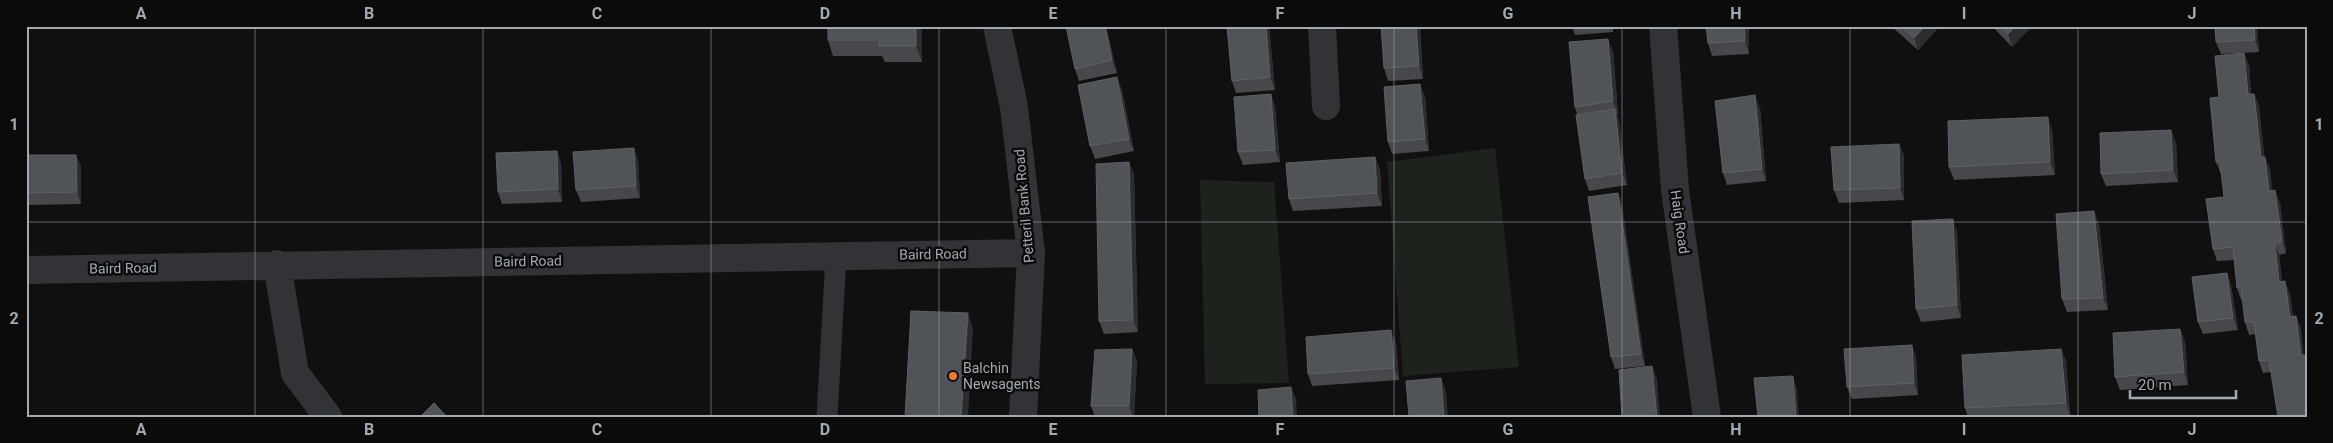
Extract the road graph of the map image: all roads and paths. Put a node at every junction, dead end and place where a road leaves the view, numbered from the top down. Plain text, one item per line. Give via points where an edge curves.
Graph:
1 (997, 26) edge
2 (1322, 26) edge
3 (1663, 26) edge
4 (1326, 106) dead end
5 (1030, 253) junction
6 (836, 256) junction
7 (277, 264) junction
8 (26, 270) edge
9 (328, 417) edge
10 (827, 417) edge
11 (1022, 417) edge
12 (1707, 417) edge

1 - 5 street, Petteril Bank Road via 1014,107
2 - 4 street
3 - 12 street, Haig Road via 1675,190
5 - 6 street, Baird Road
5 - 11 street, Petteril Bank Road
6 - 7 street, Baird Road
6 - 10 lane
7 - 8 street, Baird Road
7 - 9 street via 295,373

